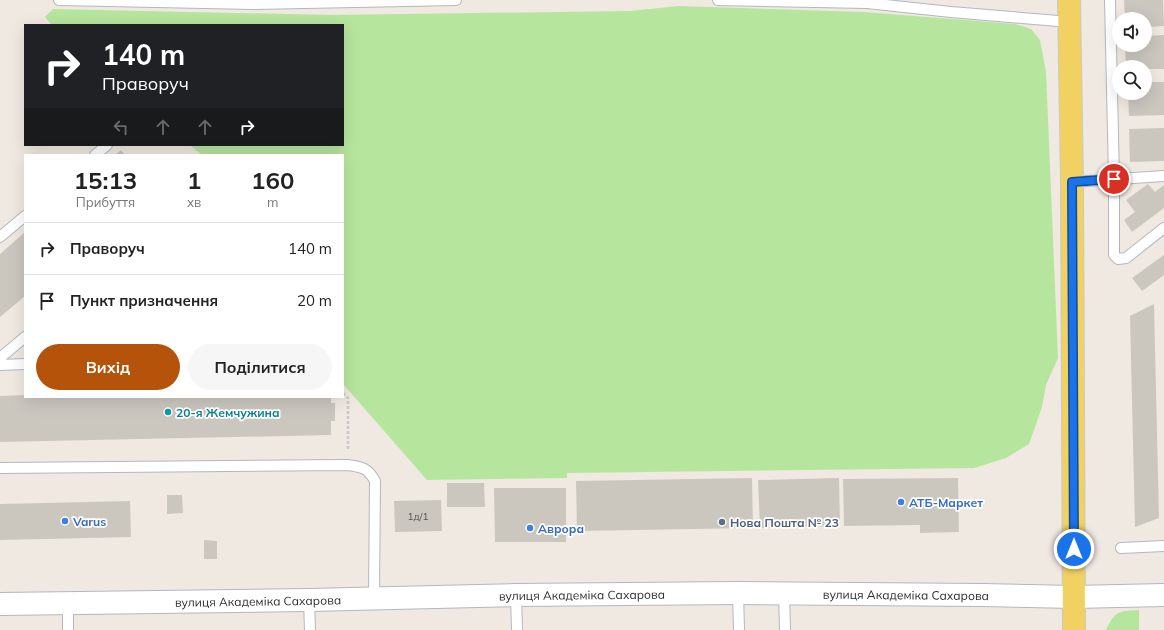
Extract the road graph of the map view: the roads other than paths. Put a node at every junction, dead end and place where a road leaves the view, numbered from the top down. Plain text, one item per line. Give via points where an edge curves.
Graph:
1 (59, 0) edge
2 (456, 0) edge
3 (718, 0) edge
4 (1069, 0) edge
5 (1110, 0) edge
6 (1070, 22) junction
7 (106, 146) edge
8 (96, 154) edge
9 (1164, 176) edge
10 (1114, 179) junction
11 (1072, 182) junction
12 (24, 217) edge
13 (1164, 228) edge
14 (0, 238) edge
15 (24, 338) edge
16 (0, 358) edge
17 (24, 364) edge
18 (0, 365) edge
19 (0, 468) edge
20 (1164, 546) edge
21 (1121, 548) dead end
22 (738, 592) junction
23 (784, 593) junction
24 (516, 595) junction
25 (1164, 595) edge
26 (1074, 597) junction
27 (374, 598) junction
28 (309, 600) junction
29 (0, 604) edge
30 (68, 604) junction
31 (68, 630) edge
32 (310, 630) edge
33 (517, 630) edge
34 (739, 630) edge
35 (785, 630) edge
36 (1074, 630) edge

1 - 2 lane via 253,4
3 - 6 lane via 867,3
4 - 6 main road
5 - 10 lane
6 - 11 main road
7 - 8 lane
9 - 10 lane
10 - 11 lane
10 - 13 lane via 1113,252 1116,257 1126,258
11 - 26 main road
12 - 14 lane
15 - 16 lane
17 - 18 lane
19 - 27 lane via 348,465 362,467 371,474 374,481
20 - 21 lane
22 - 23 street, вулиця Академіка Сахарова
22 - 24 street, вулиця Академіка Сахарова
22 - 34 lane
23 - 26 street, вулиця Академіка Сахарова
23 - 35 lane
24 - 27 street, вулиця Академіка Сахарова
24 - 33 lane
25 - 26 street, вулиця Академіка Сахарова
26 - 36 main road
27 - 28 street, вулиця Академіка Сахарова
28 - 30 street, вулиця Академіка Сахарова
28 - 32 lane
29 - 30 street, вулиця Академіка Сахарова
30 - 31 lane

